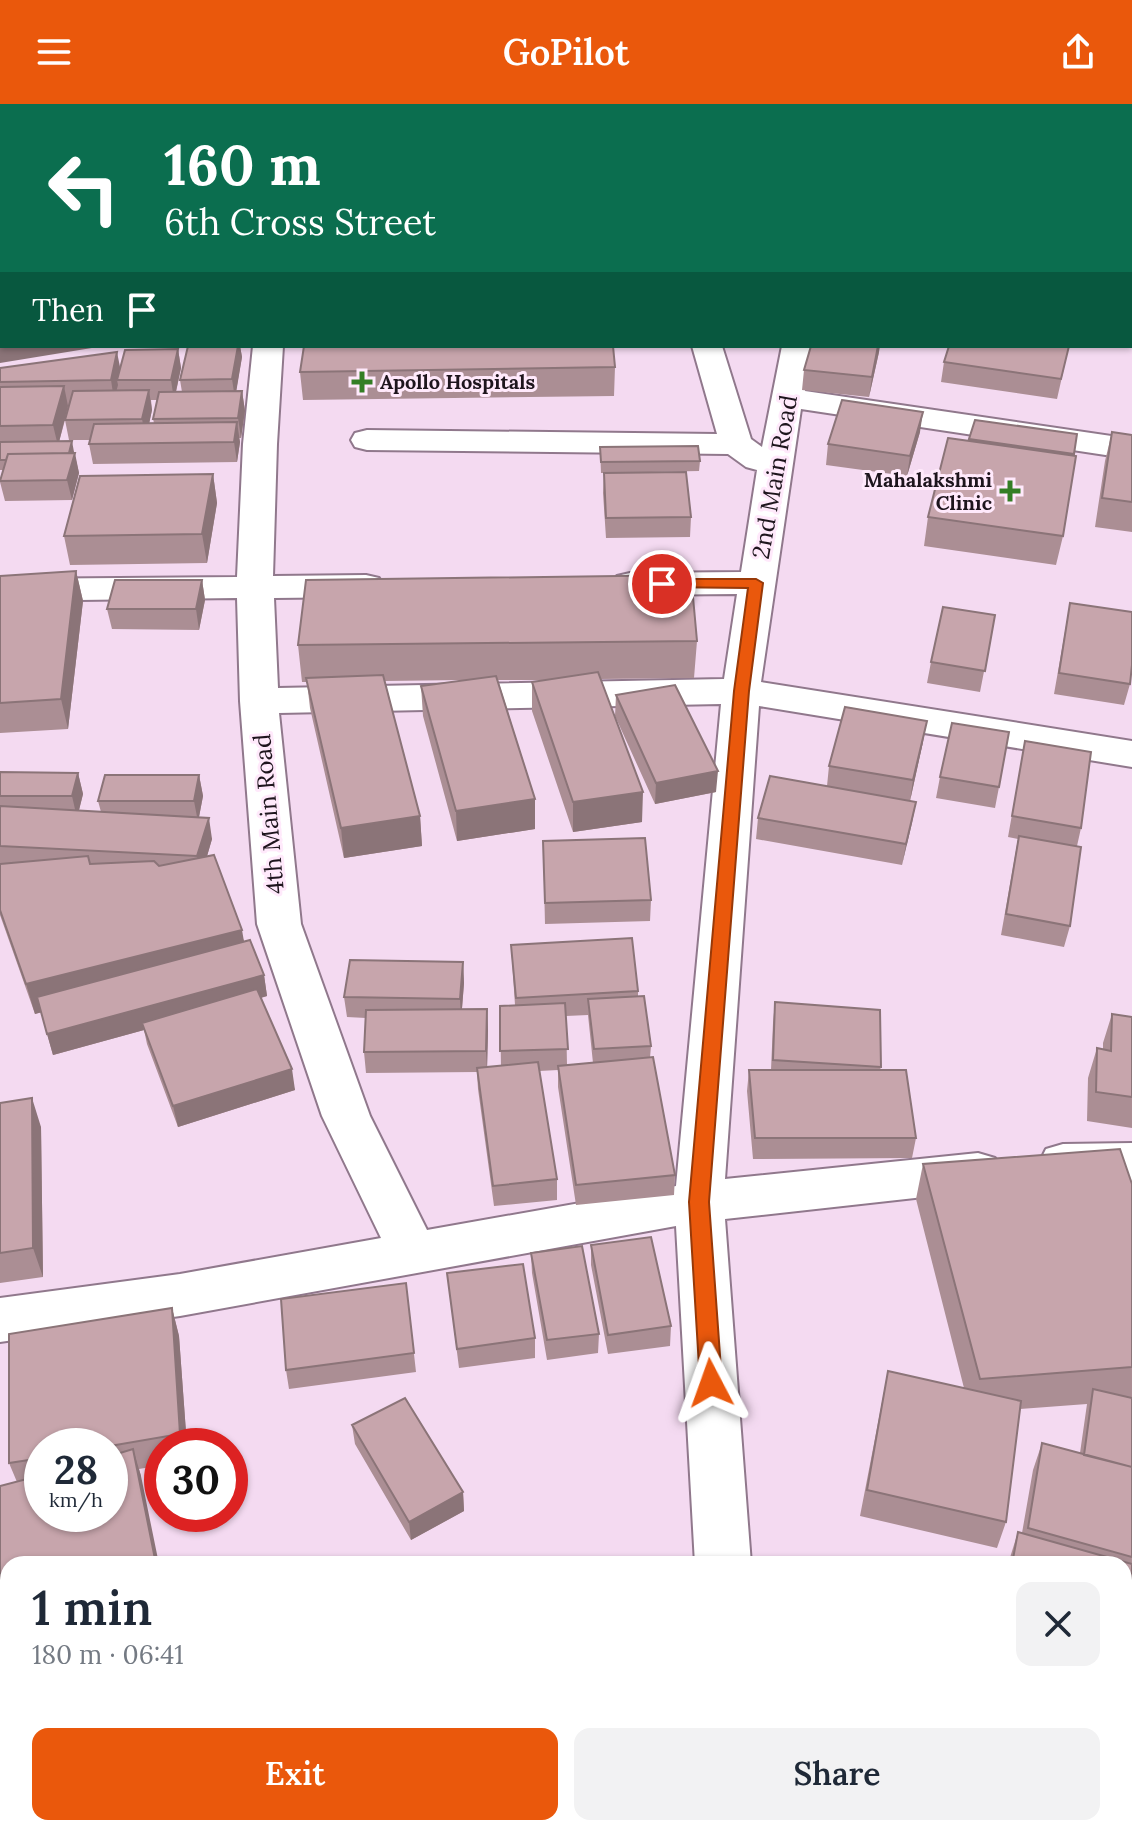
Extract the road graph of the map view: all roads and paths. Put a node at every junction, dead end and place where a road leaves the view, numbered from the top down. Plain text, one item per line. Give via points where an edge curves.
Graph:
1 (268, 348) edge
2 (708, 348) edge
3 (797, 348) edge
4 (789, 398) junction
5 (367, 440) dead end
6 (736, 444) junction
7 (1132, 449) edge
8 (774, 471) junction
9 (756, 583) junction
10 (600, 584) edge
11 (396, 585) edge
12 (255, 586) junction
13 (0, 590) edge
14 (741, 691) junction
15 (259, 701) junction
16 (1132, 754) edge
17 (1132, 1162) edge
18 (699, 1202) junction
19 (414, 1255) junction
20 (0, 1320) edge
21 (722, 1556) edge

1 - 12 street, 4th Main Road
2 - 6 street
3 - 4 street, 2nd Main Road
4 - 7 street
4 - 8 street, 2nd Main Road
5 - 6 street
6 - 8 street
8 - 9 street, 2nd Main Road
9 - 10 street
9 - 14 street, 2nd Main Road
11 - 12 street
12 - 13 street
12 - 15 street, 4th Main Road
14 - 15 street
14 - 16 street
14 - 18 street, 2nd Main Road
15 - 19 street, 4th Main Road via 279,924 346,1116
17 - 18 street via 1090,1160
18 - 19 street
18 - 21 street, 2nd Main Road
19 - 20 street

